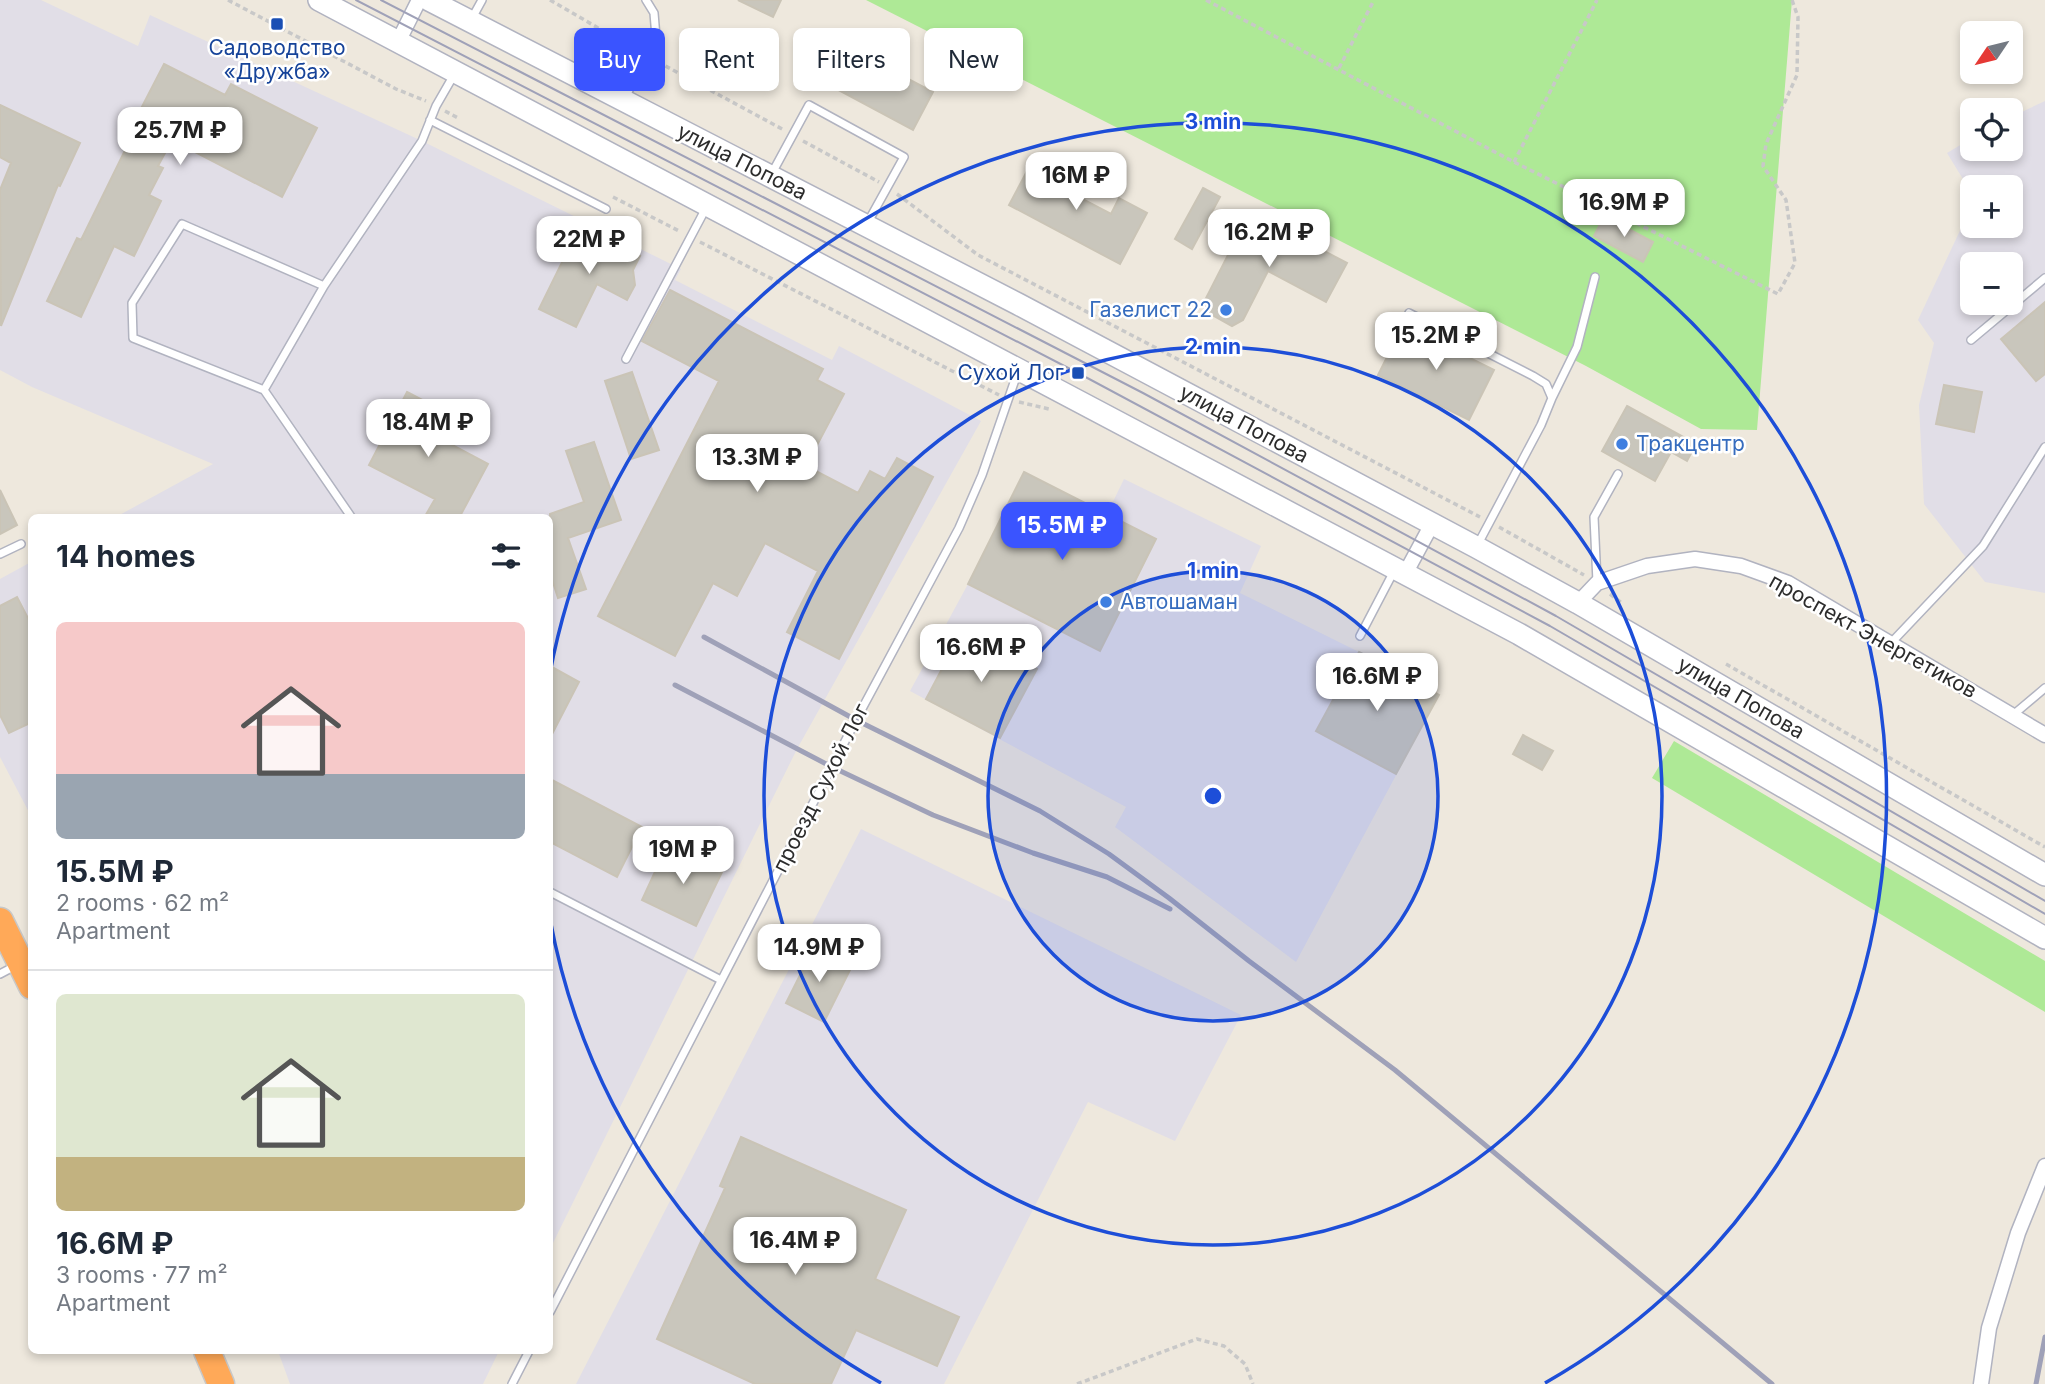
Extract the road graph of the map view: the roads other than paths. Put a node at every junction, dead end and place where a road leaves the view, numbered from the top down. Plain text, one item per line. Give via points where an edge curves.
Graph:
1 (319, 0) edge
2 (419, 0) edge
3 (429, 0) edge
4 (482, 0) edge
5 (646, 0) edge
6 (470, 21) junction
7 (398, 42) junction
8 (456, 72) junction
9 (624, 102) junction
10 (430, 120) junction
11 (770, 177) junction
12 (708, 205) junction
13 (606, 209) dead end
14 (866, 226) junction
15 (1595, 277) dead end
16 (2045, 278) edge
17 (324, 286) junction
18 (1409, 313) dead end
19 (1970, 340) dead end
20 (626, 359) dead end
21 (1019, 369) junction
22 (264, 390) junction
23 (1552, 398) junction
24 (2045, 447) edge
25 (1618, 474) dead end
26 (349, 514) edge
27 (1432, 524) junction
28 (21, 544) dead end
29 (1476, 547) junction
30 (0, 554) edge
31 (1400, 571) junction
32 (1597, 583) junction
33 (1578, 603) junction
34 (1360, 636) dead end
35 (1890, 644) junction
36 (2045, 688) edge
37 (2013, 715) junction
38 (2045, 735) edge
39 (2045, 875) edge
40 (553, 893) edge
41 (0, 920) edge
42 (2045, 938) edge
43 (17, 975) edge
44 (721, 980) junction
45 (2045, 1166) edge
46 (553, 1306) edge
47 (208, 1354) edge
48 (527, 1354) edge
49 (221, 1384) edge
50 (512, 1384) edge
51 (1981, 1384) edge

1 - 7 main road
2 - 7 street
3 - 6 main road, улица Попова
4 - 6 lane
5 - 9 lane via 654,13 656,37
6 - 9 main road, улица Попова
7 - 8 main road
8 - 10 lane
8 - 12 main road
9 - 11 main road, улица Попова
10 - 13 lane
10 - 17 lane via 422,141
11 - 14 main road, улица Попова
11 - 14 lane via 809,105 904,157
12 - 20 lane
12 - 21 main road
14 - 27 main road, улица Попова
15 - 23 lane via 1577,347
16 - 19 lane
17 - 22 lane
17 - 22 lane via 182,224 132,303 133,338
18 - 23 lane via 1533,376 1546,384
21 - 31 main road
21 - 44 lane, проезд Сухой Лог via 958,528
22 - 26 lane
23 - 29 lane
24 - 35 lane via 1983,546
25 - 32 lane via 1594,517
27 - 29 main road, улица Попова
27 - 31 street
28 - 30 lane
29 - 33 main road, улица Попова
31 - 34 lane
31 - 42 main road via 1519,634
32 - 33 street, проспект Энергетиков
32 - 35 street, проспект Энергетиков via 1647,566 1695,559 1741,566 1788,583
33 - 39 main road, улица Попова
35 - 37 street, проспект Энергетиков
36 - 37 lane
37 - 38 street, проспект Энергетиков
40 - 44 lane
41 - 43 highway
44 - 46 lane, проезд Сухой Лог
45 - 51 street via 2018,1233 1989,1328
47 - 49 highway
48 - 50 lane

